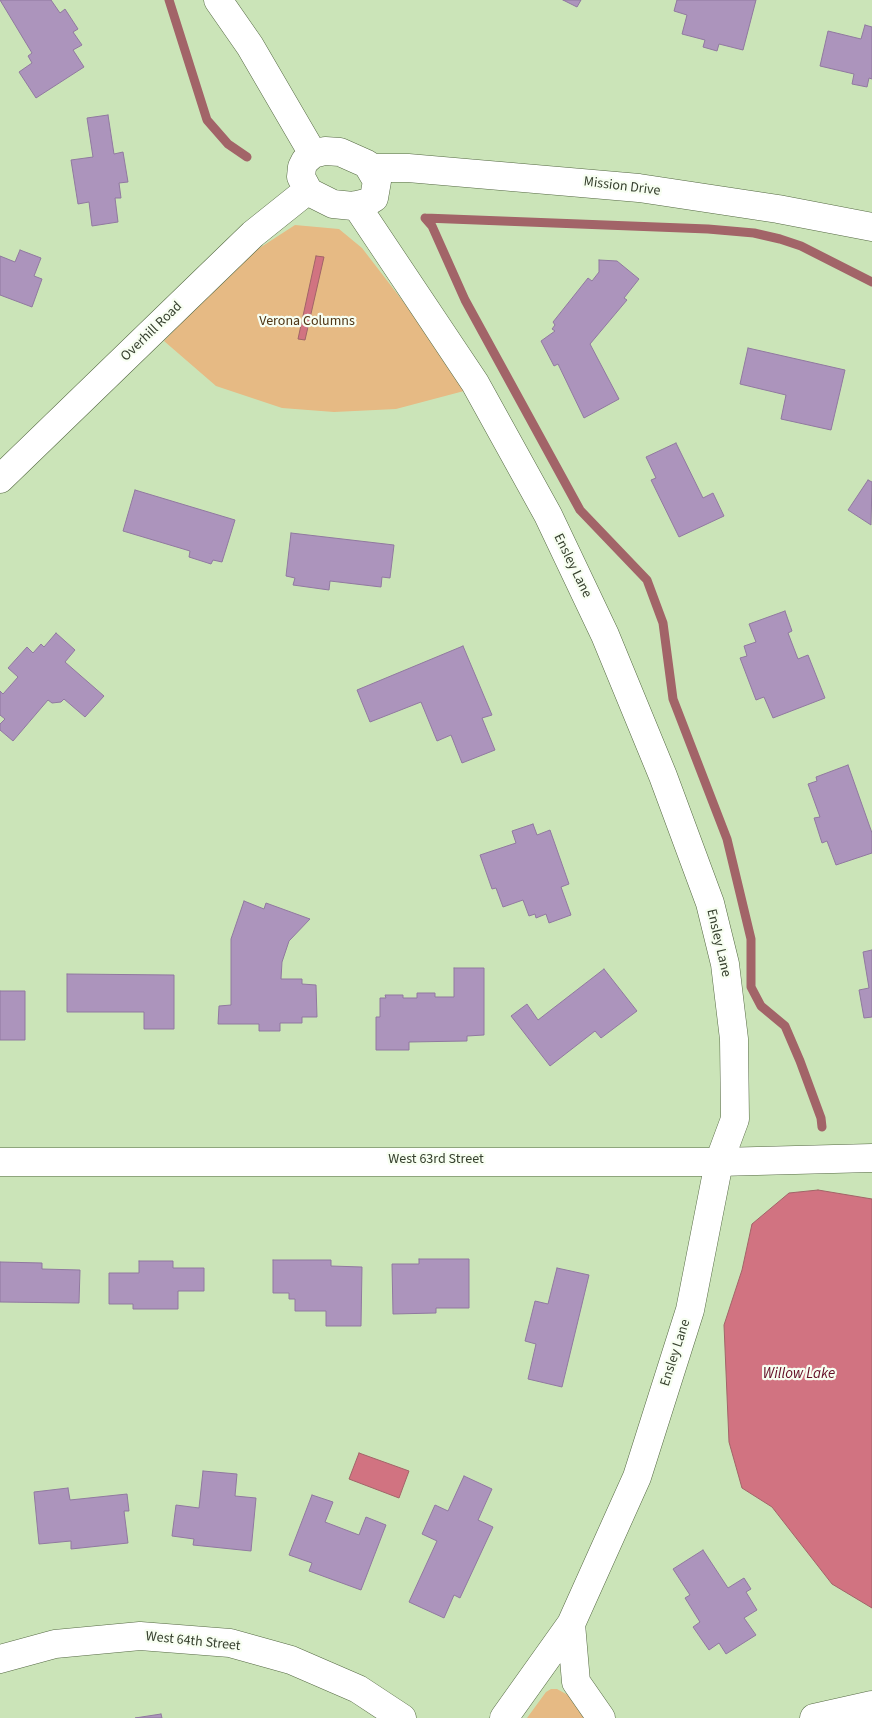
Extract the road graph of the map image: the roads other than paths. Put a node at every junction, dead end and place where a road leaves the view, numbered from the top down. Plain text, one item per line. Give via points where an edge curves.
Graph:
1 (218, 0) edge
2 (314, 154) junction
3 (370, 168) junction
4 (308, 190) junction
5 (356, 205) junction
6 (872, 227) edge
7 (0, 479) edge
8 (872, 1158) edge
9 (0, 1162) edge
10 (719, 1162) junction
11 (572, 1624) junction
12 (0, 1659) edge
13 (872, 1705) edge
14 (402, 1718) edge
15 (504, 1718) edge
16 (600, 1718) edge
17 (814, 1718) edge

1 - 2 street via 250,46
2 - 3 street via 340,152
2 - 4 street via 302,168 301,177
3 - 5 street via 377,181 374,198
3 - 6 street, Mission Drive via 427,169 639,188
4 - 5 street via 333,204
4 - 7 street, Overhill Road via 253,234
5 - 10 street, Ensley Lane via 475,383 548,515 605,636 663,776 710,903 725,964 734,1039 736,1092 735,1119
8 - 10 street, West 63rd Street
9 - 10 street, West 63rd Street
10 - 11 street, Ensley Lane via 690,1310 636,1477
11 - 15 street, Ensley Lane
11 - 16 street via 576,1682
12 - 14 street, West 64th Street via 56,1644 131,1636 230,1644 291,1660 358,1689
13 - 17 street

